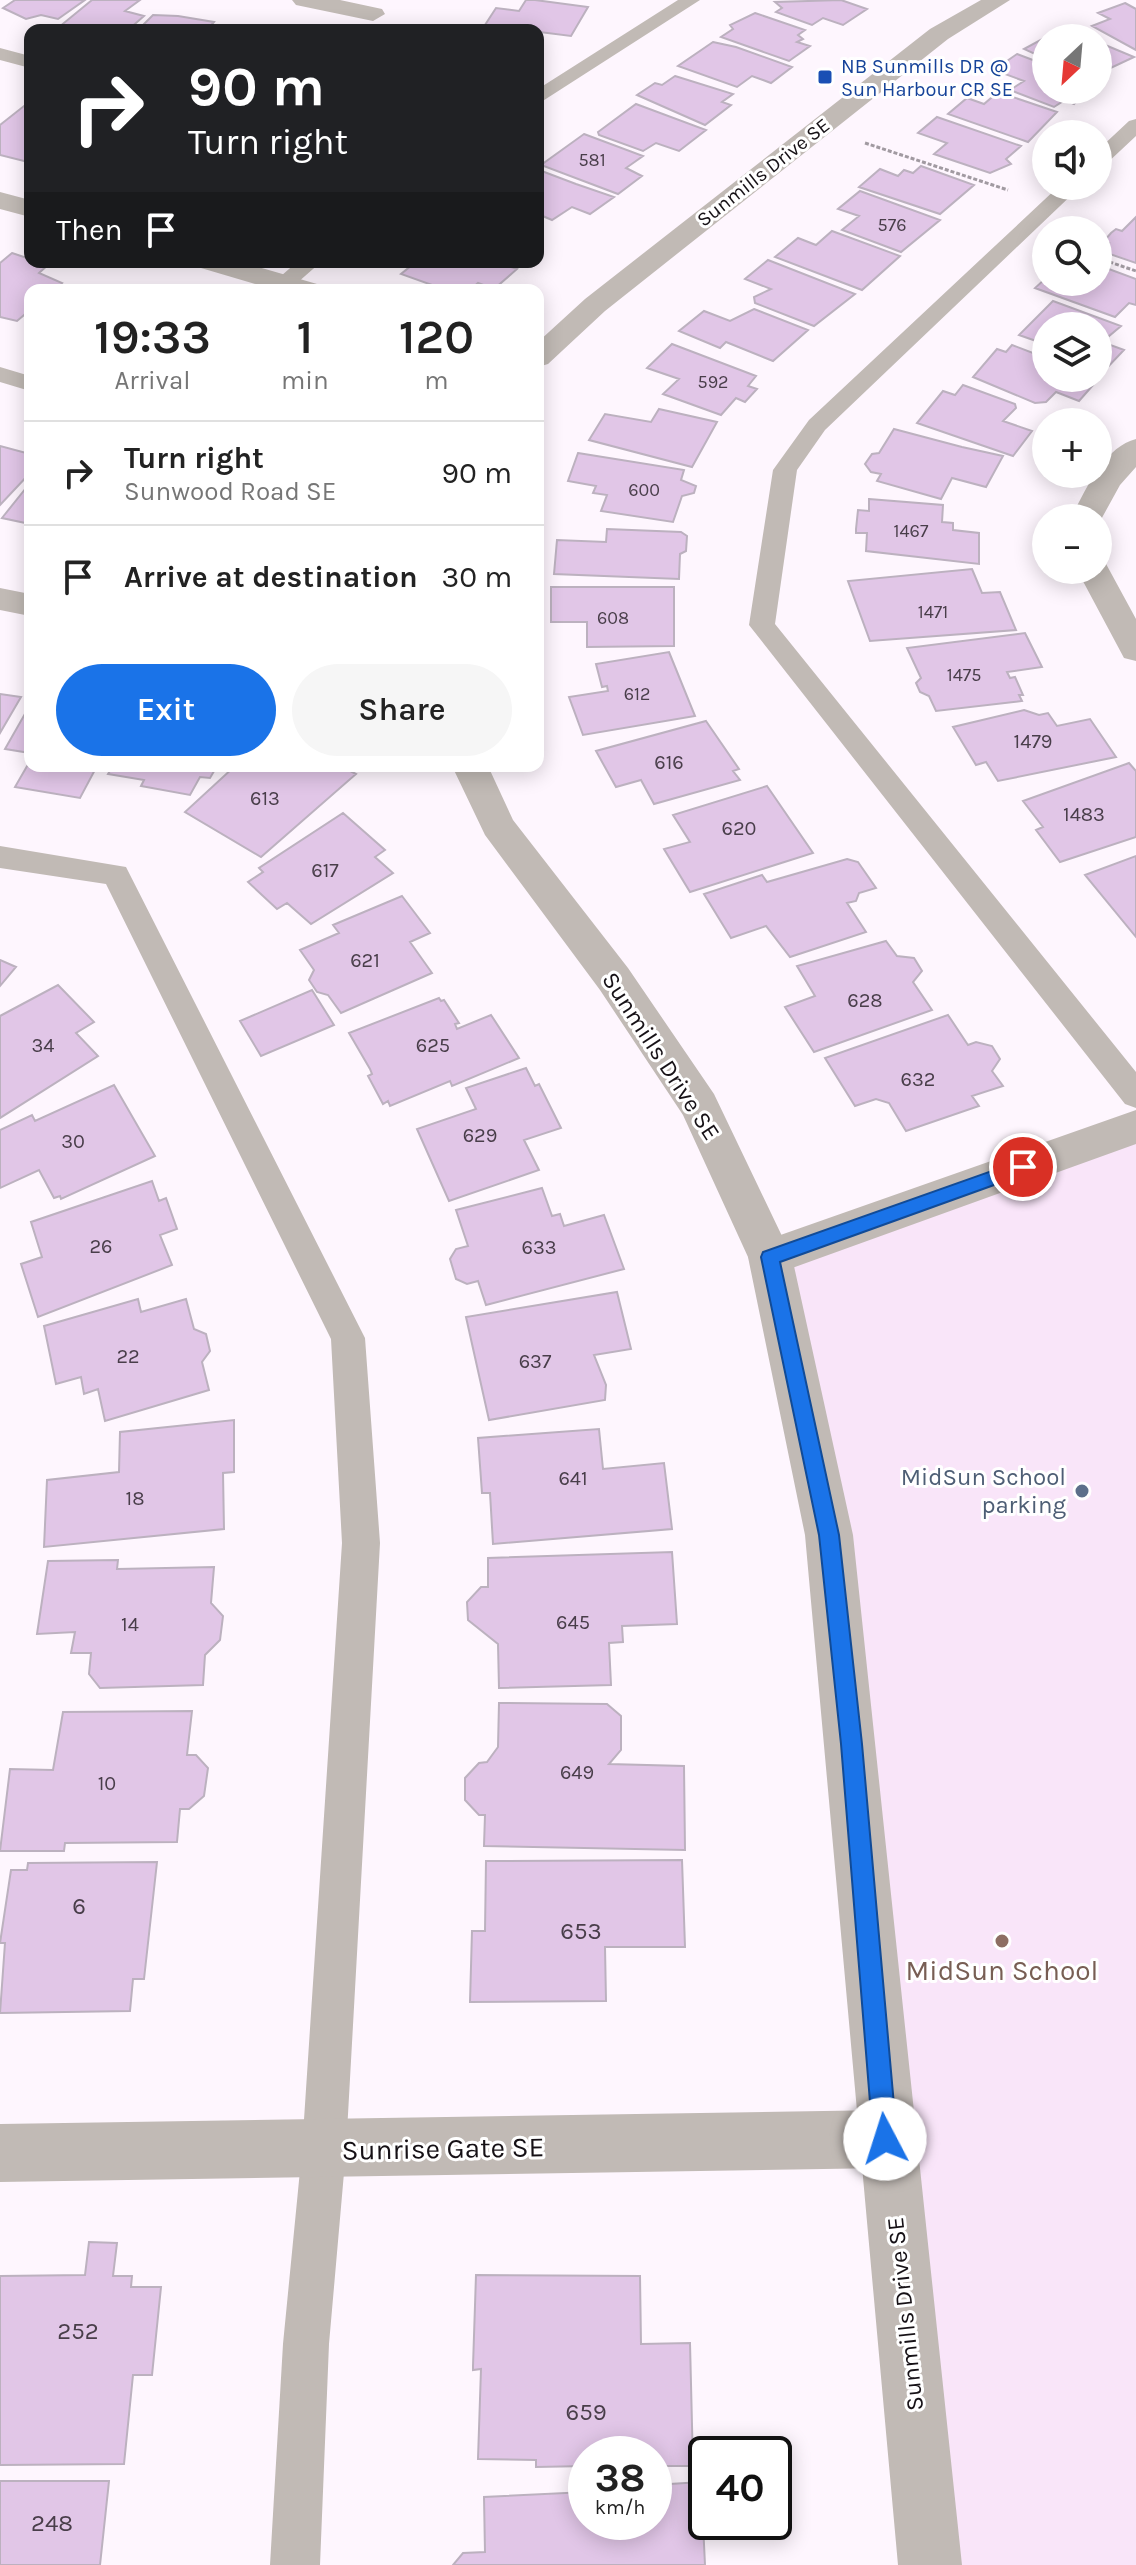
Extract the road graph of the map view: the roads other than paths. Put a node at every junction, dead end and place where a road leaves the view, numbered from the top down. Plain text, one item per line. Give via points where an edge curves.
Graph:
1 (304, 0) edge
2 (691, 0) edge
3 (998, 0) edge
4 (373, 14) dead end
5 (0, 54) edge
6 (24, 60) edge
7 (544, 94) edge
8 (1136, 125) edge
9 (1112, 148) edge
10 (0, 200) edge
11 (1056, 200) edge
12 (24, 207) edge
13 (229, 268) edge
14 (305, 268) edge
15 (277, 284) edge
16 (292, 284) edge
17 (544, 351) edge
18 (0, 374) edge
19 (24, 382) edge
20 (1136, 448) edge
21 (1094, 504) edge
22 (1101, 584) edge
23 (0, 599) edge
24 (24, 604) edge
25 (1136, 650) edge
26 (473, 772) edge
27 (0, 857) edge
28 (1136, 1095) edge
29 (1136, 1127) edge
30 (770, 1257) junction
31 (885, 2139) junction
32 (324, 2150) junction
33 (0, 2153) edge
34 (295, 2565) edge
35 (930, 2565) edge

1 - 4 street
2 - 7 lane
3 - 17 street, Sunmills Drive SE via 939,34 595,305
5 - 6 lane
8 - 9 lane
10 - 12 street
11 - 28 lane via 817,425 785,470 762,625
13 - 15 street
14 - 16 lane
18 - 19 lane
20 - 21 street via 1106,481
22 - 25 street
23 - 24 street
26 - 30 street, Sunmills Drive SE via 498,826 614,979 699,1106
27 - 32 lane via 116,875 348,1338 361,1543
29 - 30 street
30 - 31 street, Sunmills Drive SE via 829,1535
31 - 32 street, Sunrise Gate SE
31 - 35 street, Sunmills Drive SE
32 - 33 street, Sunrise Gate SE
32 - 34 lane via 306,2344

